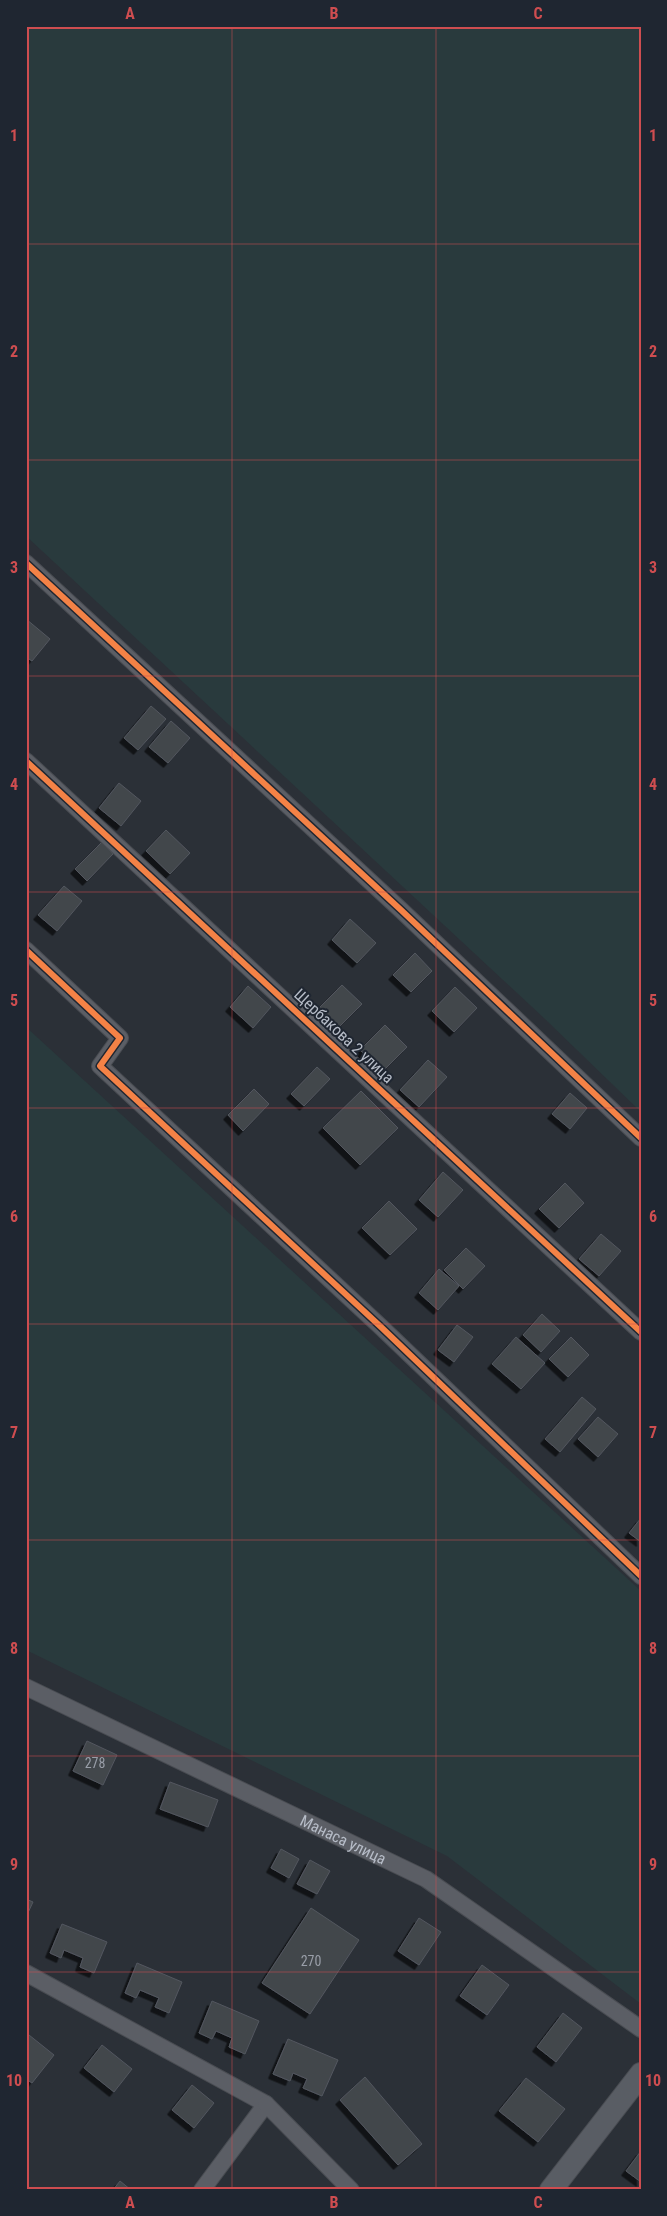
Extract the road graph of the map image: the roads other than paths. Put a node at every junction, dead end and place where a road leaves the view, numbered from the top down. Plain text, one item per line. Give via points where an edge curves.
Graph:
1 (26, 563) edge
2 (26, 761) edge
3 (26, 950) edge
4 (641, 1138) edge
5 (641, 1332) edge
6 (641, 1576) edge
7 (26, 1687) edge
8 (26, 1973) edge
9 (641, 2029) edge
10 (641, 2074) edge
11 (266, 2104) junction
12 (202, 2190) edge
13 (351, 2190) edge
14 (551, 2190) edge

1 - 4 street via 401,910
2 - 5 street, Щербакова 2 улица
3 - 6 street via 120,1038 100,1066 368,1314
7 - 9 street, Манаса улица via 426,1879
8 - 11 street
10 - 14 street
11 - 12 street
11 - 13 street

